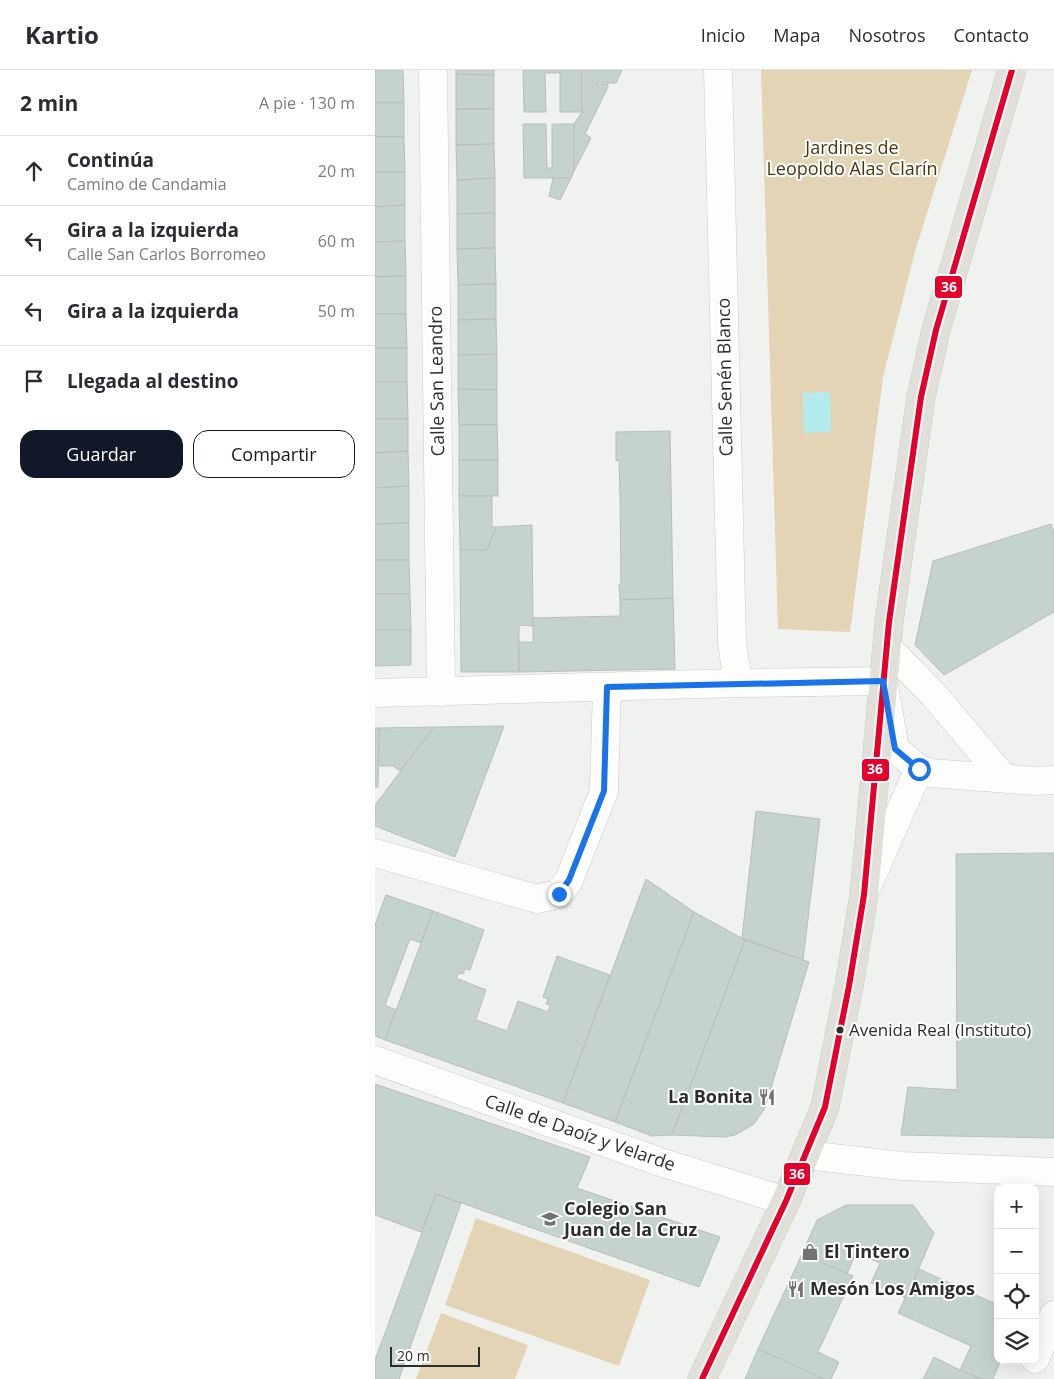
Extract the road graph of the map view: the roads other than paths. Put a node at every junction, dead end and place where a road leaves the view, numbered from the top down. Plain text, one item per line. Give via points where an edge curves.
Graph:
1 (433, 70) edge
2 (717, 70) edge
3 (1012, 70) edge
4 (887, 646) junction
5 (883, 681) junction
6 (738, 683) junction
7 (607, 687) junction
8 (441, 692) junction
9 (375, 693) edge
10 (919, 769) junction
11 (1004, 778) junction
12 (1054, 780) edge
13 (375, 853) edge
14 (864, 894) junction
15 (375, 1060) edge
16 (806, 1155) junction
17 (1054, 1172) edge
18 (786, 1201) junction
19 (1054, 1315) edge
20 (1039, 1350) edge
21 (1054, 1361) edge
22 (1033, 1364) edge
23 (702, 1379) edge
24 (1027, 1379) edge
25 (1035, 1379) edge

1 - 8 street, Calle San Leandro
2 - 6 street, Calle Senén Blanco via 732,632
3 - 4 main road via 936,330 921,396
4 - 5 main road
4 - 11 street via 933,694
5 - 6 street
5 - 10 street via 895,749
5 - 14 main road
6 - 7 street
7 - 8 street
7 - 13 street via 604,791 569,880 559,894 537,899
8 - 9 street
10 - 11 street via 930,773
10 - 14 street
11 - 12 street
14 - 16 main road via 825,1106
15 - 18 street, Calle de Daoíz y Velarde via 660,1162
16 - 17 street via 901,1166
16 - 18 main road
18 - 23 main road
19 - 20 street
21 - 25 street
22 - 24 street

